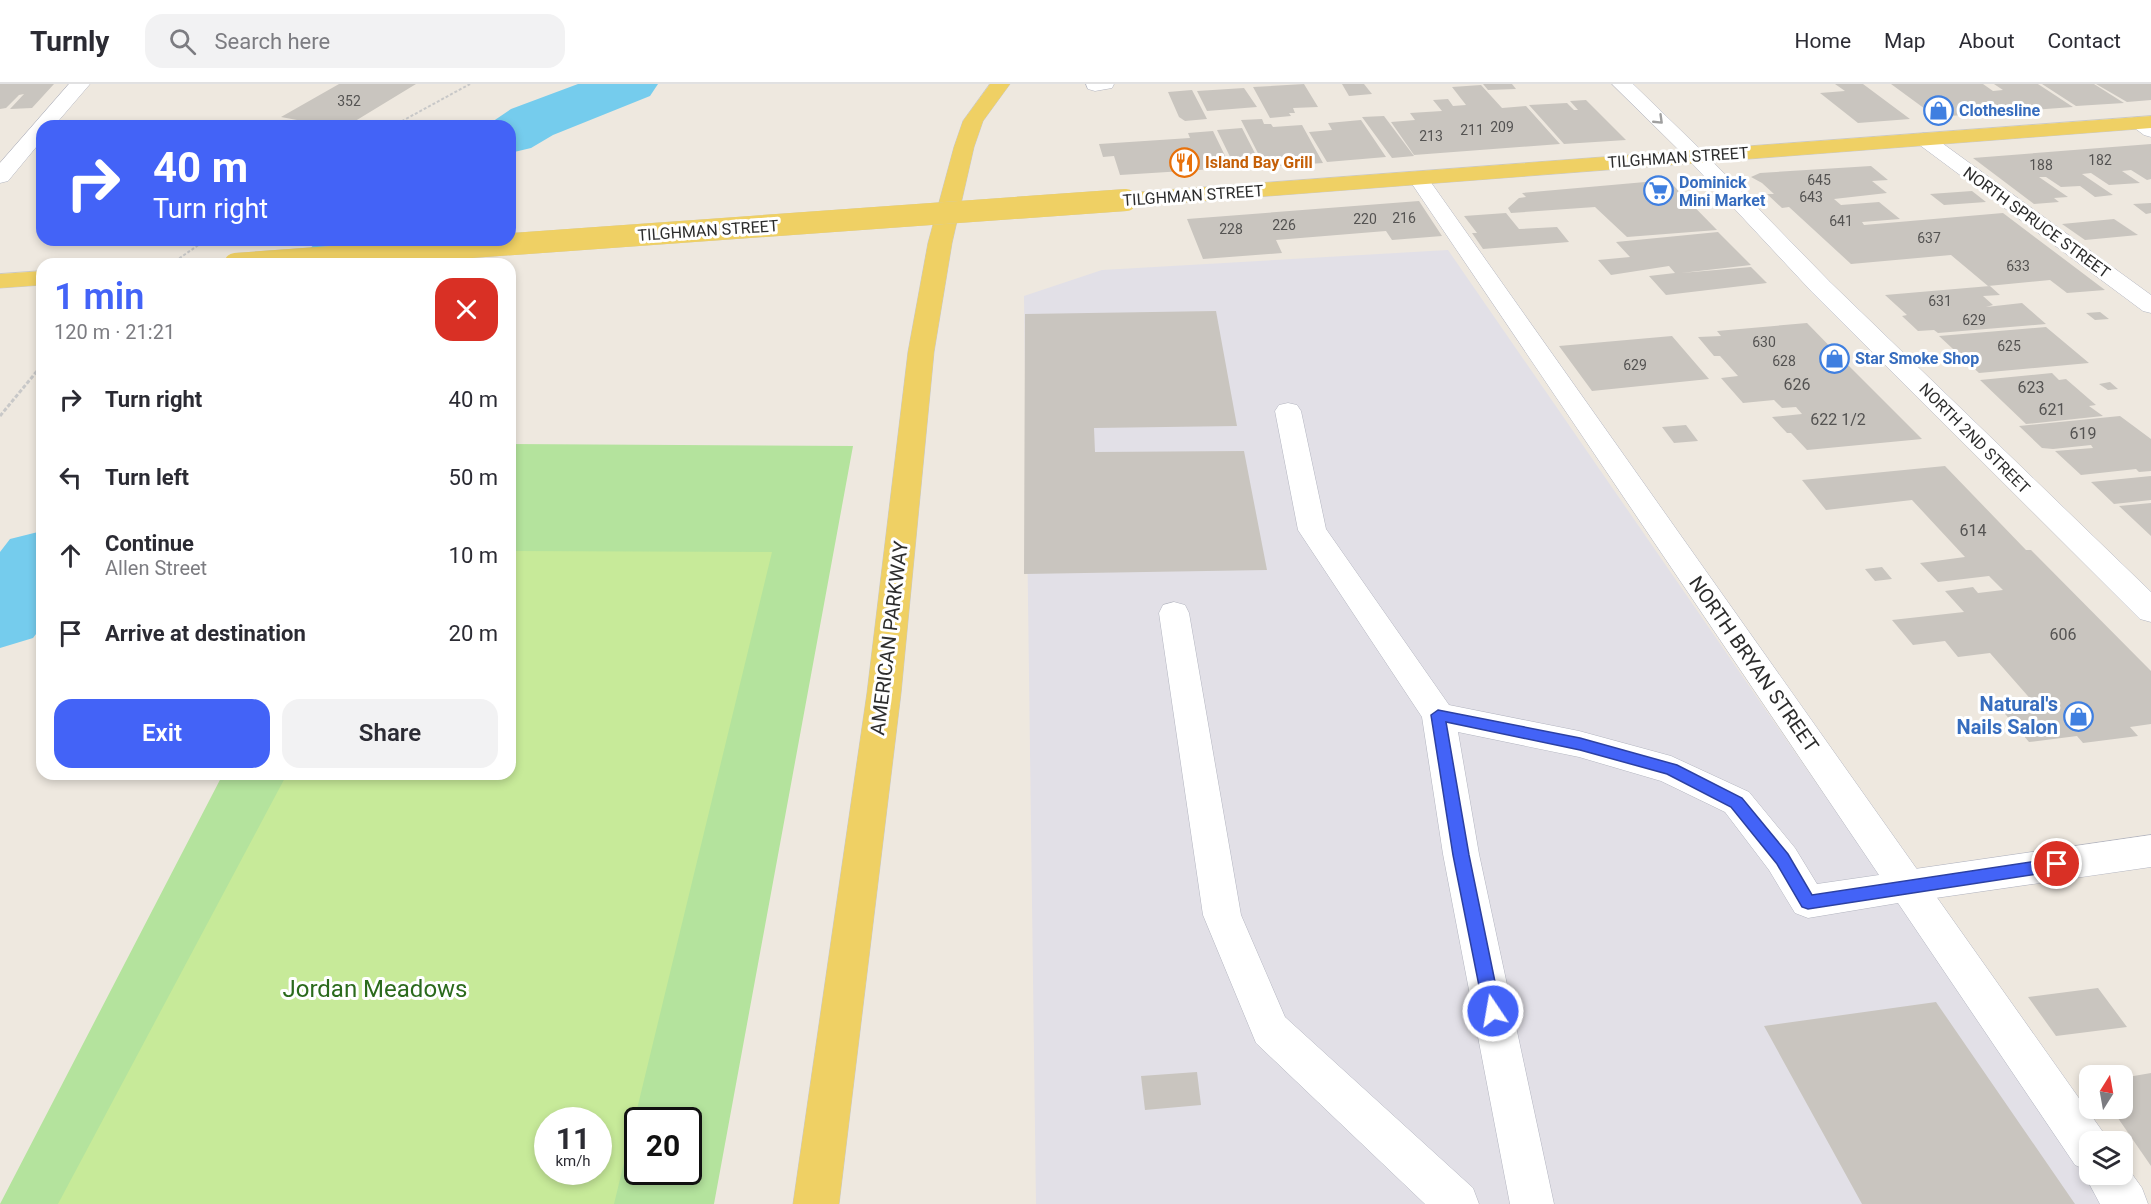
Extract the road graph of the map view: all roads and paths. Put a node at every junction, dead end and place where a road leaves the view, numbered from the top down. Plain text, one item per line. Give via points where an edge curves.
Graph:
1 (80, 84) edge
2 (470, 84) edge
3 (1000, 84) edge
4 (1105, 84) edge
5 (1622, 84) edge
6 (1095, 85) edge
7 (49, 120) edge
8 (404, 120) edge
9 (2146, 125) edge
10 (36, 135) edge
11 (1924, 139) junction
12 (1696, 156) junction
13 (0, 176) edge
14 (1418, 178) junction
15 (516, 244) edge
16 (197, 246) edge
17 (486, 246) edge
18 (180, 258) edge
19 (319, 258) edge
20 (36, 278) edge
21 (0, 281) edge
22 (2151, 306) edge
23 (36, 372) edge
24 (1288, 411) dead end
25 (0, 416) edge
26 (2151, 611) edge
27 (1174, 613) dead end
28 (1438, 715) junction
29 (2151, 851) edge
30 (1908, 886) junction
31 (2079, 1134) edge
32 (2113, 1185) edge
33 (816, 1204) edge
34 (1457, 1204) edge
35 (1532, 1204) edge
36 (2126, 1204) edge

1 - 7 street
2 - 8 path
3 - 33 main road, AMERICAN PARKWAY via 973,121 964,147 940,243 921,352 884,693
4 - 6 lane
5 -> 12 street, NORTH 2ND STREET
9 - 11 main road, TILGHMAN STREET
10 - 13 street
11 - 12 main road, TILGHMAN STREET
11 - 22 lane, NORTH SPRUCE STREET
12 - 14 main road, TILGHMAN STREET
12 - 26 street, NORTH 2ND STREET via 1821,287
14 - 15 main road, TILGHMAN STREET, bridge
14 - 30 lane, NORTH BRYAN STREET
16 - 18 path
17 - 19 main road, TILGHMAN STREET, bridge
20 - 21 main road
23 - 25 path
24 - 28 lane via 1312,530
27 - 34 lane via 1222,915 1270,1030
28 - 30 lane via 1580,744 1671,770 1737,802 1782,859 1808,902
28 - 35 lane via 1461,855
29 - 30 street
30 - 31 lane, NORTH BRYAN STREET
32 - 36 lane

